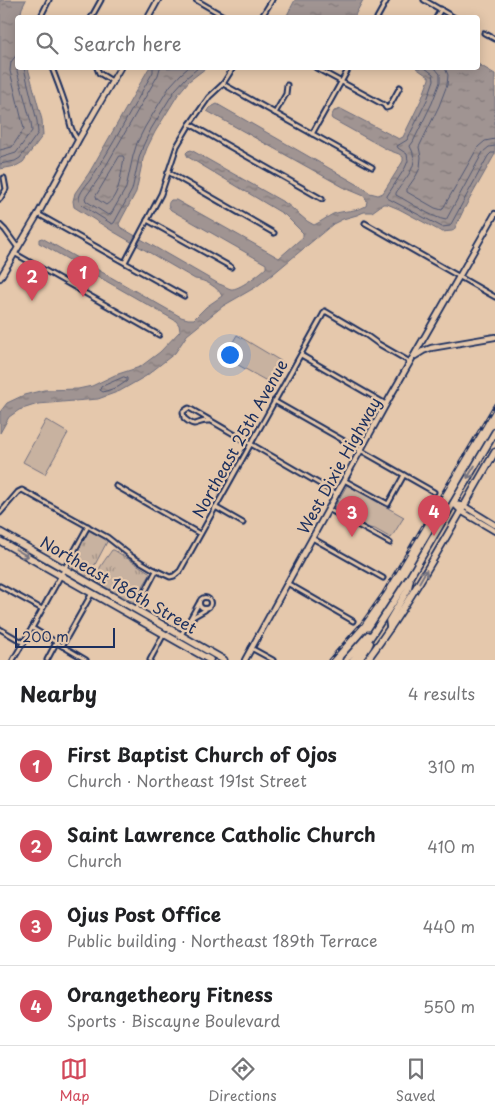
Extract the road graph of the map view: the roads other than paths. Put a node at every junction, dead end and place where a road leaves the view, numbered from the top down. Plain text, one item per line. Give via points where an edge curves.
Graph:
1 (49, 0) edge
2 (101, 0) edge
3 (158, 0) edge
4 (196, 0) edge
5 (272, 0) edge
6 (387, 0) edge
7 (424, 0) edge
8 (441, 9) junction
9 (42, 15) edge
10 (93, 15) edge
11 (150, 15) edge
12 (222, 15) edge
13 (263, 15) edge
14 (379, 15) edge
15 (438, 15) edge
16 (450, 15) edge
17 (484, 33) dead end
18 (495, 39) edge
19 (53, 70) edge
20 (98, 70) edge
21 (119, 70) edge
22 (232, 70) edge
23 (320, 70) edge
24 (348, 70) edge
25 (112, 81) junction
26 (341, 82) junction
27 (224, 84) junction
28 (287, 85) dead end
29 (400, 87) dead end
30 (275, 113) junction
31 (190, 124) junction
32 (312, 134) junction
33 (78, 140) junction
34 (372, 167) dead end
35 (168, 172) junction
36 (4, 178) dead end
37 (0, 199) edge
38 (322, 199) dead end
39 (38, 214) junction
40 (495, 214) edge
41 (147, 220) junction
42 (364, 223) dead end
43 (0, 225) edge
44 (274, 233) dead end
45 (16, 251) junction
46 (125, 262) junction
47 (231, 267) dead end
48 (2, 269) edge
49 (459, 276) junction
50 (0, 278) edge
51 (184, 296) dead end
52 (495, 297) edge
53 (159, 335) dead end
54 (495, 337) edge
55 (300, 355) junction
56 (414, 357) junction
57 (410, 362) junction
58 (274, 401) junction
59 (386, 404) junction
60 (209, 421) junction
61 (495, 432) edge
62 (250, 444) junction
63 (361, 450) junction
64 (495, 452) edge
65 (493, 460) edge
66 (404, 475) junction
67 (344, 480) junction
68 (116, 486) dead end
69 (434, 492) dead end
70 (337, 494) junction
71 (453, 503) junction
72 (216, 506) junction
73 (328, 509) junction
74 (462, 509) junction
75 (0, 513) edge
76 (243, 523) dead end
77 (495, 525) edge
78 (88, 526) junction
79 (495, 531) edge
80 (0, 532) edge
81 (200, 534) junction
82 (312, 538) junction
83 (0, 541) edge
84 (390, 543) dead end
85 (64, 569) junction
86 (156, 571) junction
87 (61, 575) junction
88 (411, 575) junction
89 (383, 578) dead end
90 (287, 583) junction
91 (0, 586) edge
92 (92, 593) junction
93 (200, 603) junction
94 (207, 608) junction
95 (42, 609) junction
96 (121, 609) junction
97 (136, 609) junction
98 (387, 613) junction
99 (191, 619) junction
100 (353, 621) dead end
101 (32, 628) junction
102 (390, 628) junction
103 (0, 629) edge
104 (166, 635) junction
105 (181, 635) junction
106 (372, 635) junction
107 (24, 643) junction
108 (56, 643) junction
109 (62, 646) junction
110 (251, 648) junction
111 (13, 660) edge
112 (47, 660) edge
113 (86, 660) edge
114 (150, 660) edge
115 (210, 660) edge
116 (224, 660) edge
117 (245, 660) edge
118 (273, 660) edge
119 (346, 660) edge
120 (353, 660) edge
121 (359, 660) edge
122 (367, 660) edge

1 - 9 street
2 - 10 street
3 - 11 street
4 - 12 street
5 - 13 street
6 - 14 street
7 - 8 street
8 - 15 street
8 - 16 street
17 - 18 street
19 - 33 street via 69,124
20 - 25 street
21 - 25 street
22 - 27 street
23 - 26 street
24 - 26 street
25 - 33 street
26 - 29 street via 386,108
26 - 32 street
27 - 30 street
27 - 31 street via 209,97
28 - 30 street via 286,94
30 - 32 street
31 - 35 street via 177,146
31 - 38 street
32 - 34 street
33 - 39 street
35 - 41 street via 162,194
35 - 44 street
36 - 37 street via 6,189
39 - 45 street
39 - 46 street
40 - 49 street
41 - 46 street
41 - 47 street
42 - 49 street
43 - 45 street
45 - 48 street
45 - 53 street
46 - 51 street
48 - 50 street
49 - 52 street
49 - 56 street
54 - 56 street, West Dixie Highway via 430,349
55 - 57 street, Northeast 25th Avenue via 325,311
55 - 58 street, Northeast 25th Avenue
55 - 59 street
56 - 57 street, West Dixie Highway
57 - 59 street, West Dixie Highway
58 - 62 street, Northeast 25th Avenue
58 - 63 street
59 - 63 street, West Dixie Highway
60 - 60 street via 189,408 183,412 184,418 193,424
60 - 62 street
61 -> 71 main road
62 - 70 street
62 - 72 street, Northeast 25th Avenue
63 - 66 street
63 - 67 street, West Dixie Highway
64 - 65 main road
65 - 74 main road
66 - 67 street via 388,504
66 - 69 street
67 - 70 street, West Dixie Highway
68 - 81 street
70 - 73 street, West Dixie Highway
71 - 74 street
71 - 88 main road
72 - 76 street
72 - 81 street, Northeast 25th Avenue
73 - 82 street, West Dixie Highway
73 - 84 street
74 - 77 street
74 - 79 street
102 -> 74 main road
75 - 78 street via 22,490
78 - 85 street
78 - 86 street
80 - 85 main road, Northeast 186th Street
81 - 86 street, Northeast 25th Avenue via 174,576
82 - 89 street
82 - 90 street, West Dixie Highway
83 -> 87 main road, Northeast 186th Street
85 - 87 street
85 - 97 main road, Northeast 186th Street
86 - 97 street
87 - 92 main road, Northeast 186th Street
87 - 95 street
88 - 98 main road
88 - 102 main road via 408,589 388,621
90 - 100 street
90 - 110 street, West Dixie Highway
91 - 95 street
92 - 96 main road, Northeast 186th Street
92 - 109 street
93 - 94 street via 201,608
93 - 94 street via 204,598 209,600
93 - 99 street
94 - 99 street
95 - 101 street
96 - 97 main road
96 - 104 main road, Northeast 186th Street
97 - 105 main road, Northeast 186th Street
98 - 106 main road
98 - 119 main road
99 - 105 street
101 - 107 street
101 - 108 street
102 - 122 main road
103 - 107 street
104 - 105 main road
104 - 114 street
104 - 115 main road, Northeast 186th Street
105 - 116 main road, Northeast 186th Street
106 - 120 main road
106 - 121 main road
107 - 111 street
108 - 109 street
108 - 112 street
109 - 113 street
110 - 117 street, West Dixie Highway
110 - 118 street

